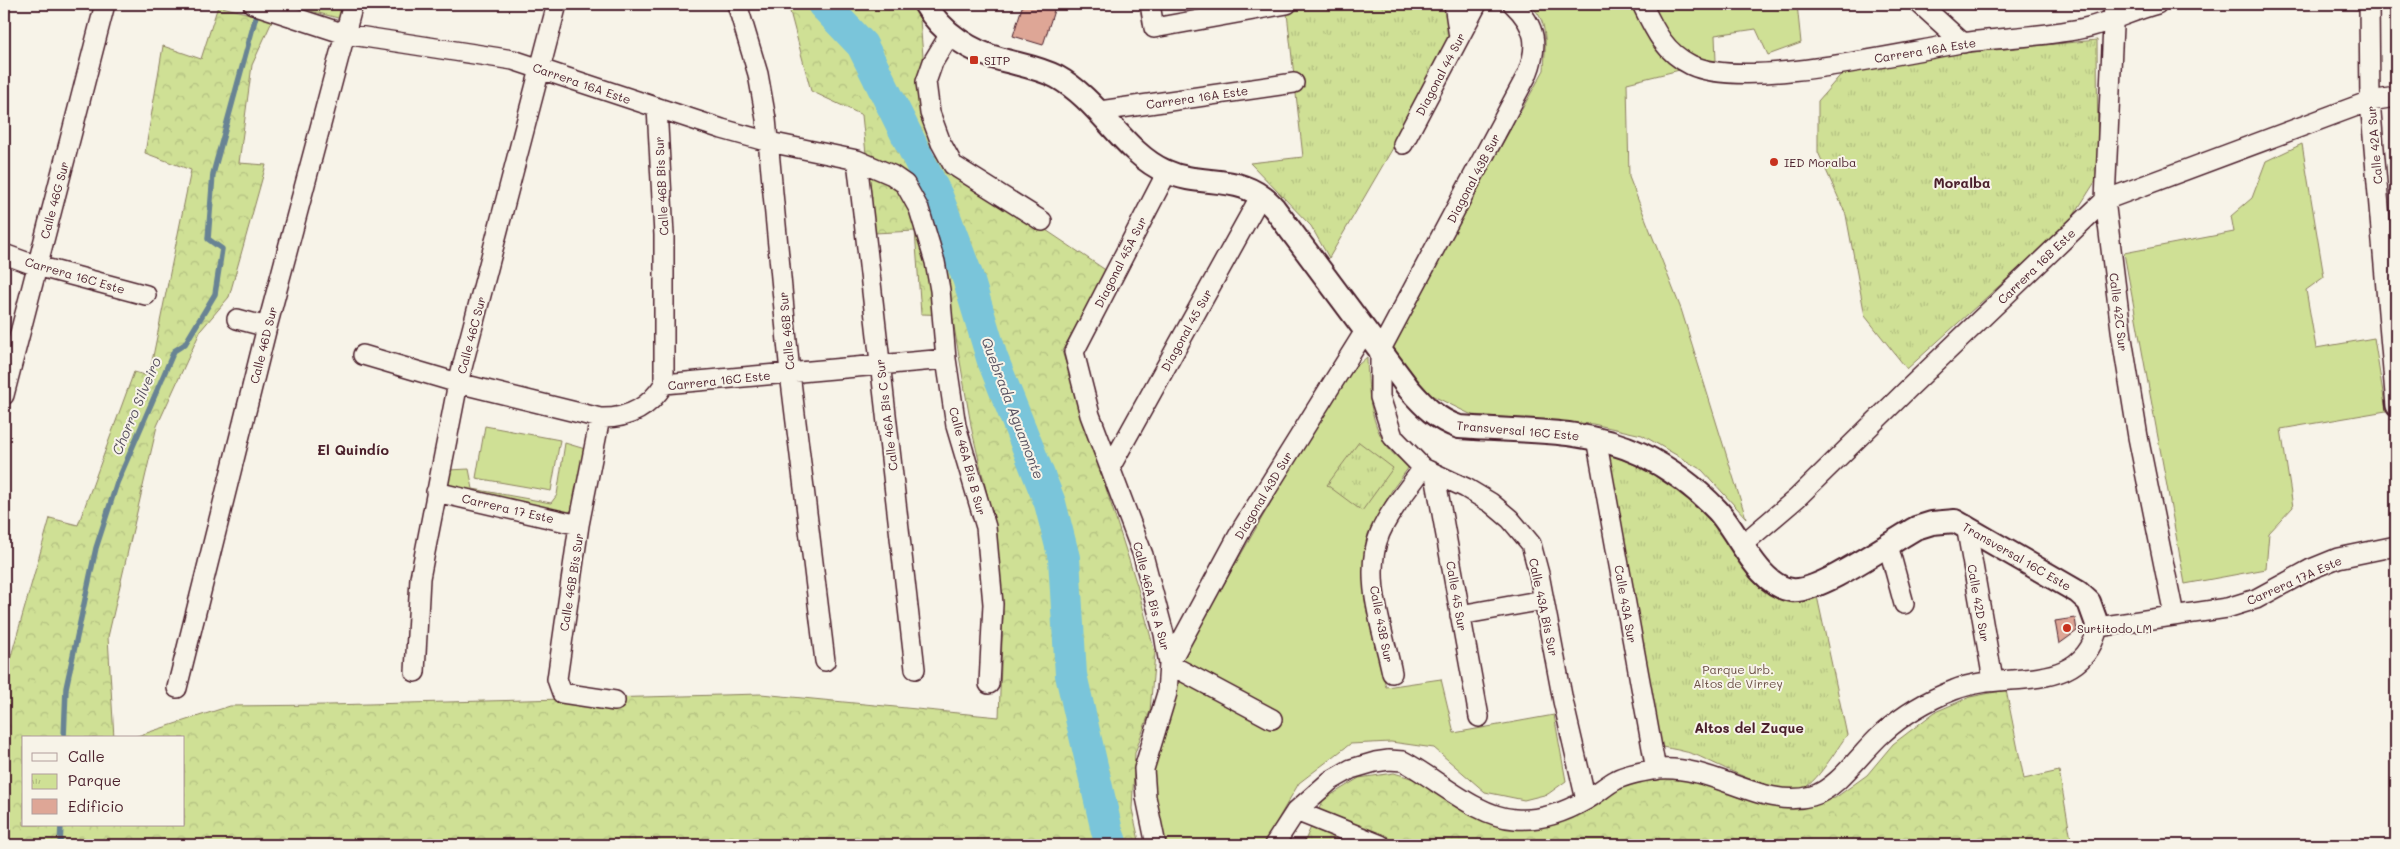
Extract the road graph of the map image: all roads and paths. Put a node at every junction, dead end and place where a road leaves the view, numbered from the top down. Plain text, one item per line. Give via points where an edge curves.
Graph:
1 (105, 4) edge
2 (253, 4) edge
3 (353, 4) edge
4 (557, 4) edge
5 (737, 4) edge
6 (925, 4) edge
7 (1150, 4) edge
8 (1287, 4) edge
9 (1454, 4) edge
10 (1477, 4) edge
11 (1512, 4) edge
12 (1642, 4) edge
13 (1920, 4) edge
14 (2157, 4) edge
15 (2369, 4) edge
16 (2114, 11) edge
17 (345, 34) junction
18 (950, 34) junction
19 (1459, 37) junction
20 (1963, 43) junction
21 (541, 68) junction
22 (1294, 82) dead end
23 (2396, 97) edge
24 (2370, 100) junction
25 (657, 108) junction
26 (1100, 111) junction
27 (769, 142) junction
28 (1403, 144) dead end
29 (857, 160) junction
30 (1166, 172) junction
31 (905, 184) joint
32 (1260, 195) junction
33 (2106, 200) junction
34 (1042, 221) dead end
35 (4, 254) edge
36 (37, 266) junction
37 (146, 295) dead end
38 (237, 319) dead end
39 (267, 327) junction
40 (1366, 331) junction
41 (1380, 350) junction
42 (1074, 352) joint
43 (363, 355) dead end
44 (946, 359) junction
45 (880, 365) junction
46 (790, 373) junction
47 (458, 383) junction
48 (664, 384) junction
49 (4, 395) edge
50 (2396, 406) edge
51 (600, 418) junction
52 (1596, 438) junction
53 (1111, 466) junction
54 (1429, 472) junction
55 (436, 492) junction
56 (1966, 525) junction
57 (580, 526) junction
58 (1743, 544) junction
59 (1888, 545) junction
60 (2396, 546) edge
61 (1544, 600) junction
62 (1904, 604) dead end
63 (1460, 615) junction
64 (2174, 616) junction
65 (2098, 627) junction
66 (825, 661) dead end
67 (1169, 664) junction
68 (915, 669) dead end
69 (415, 672) dead end
70 (1392, 673) dead end
71 (1993, 680) junction
72 (989, 684) dead end
73 (177, 688) dead end
74 (615, 701) dead end
75 (1479, 717) dead end
76 (1272, 719) dead end
77 (1656, 770) junction
78 (1586, 800) junction
79 (1296, 811) junction
80 (1156, 845) edge
81 (1274, 845) edge
82 (1381, 845) edge

1 - 36 street, Calle 46G Sur
2 - 17 street, Carrera 16A Este
3 - 17 street, Calle 46D Sur
4 - 21 street, Calle 46C Sur
5 - 27 street, Calle 46B Sur via 759,81
6 - 18 street
7 - 8 street via 1154,28
9 - 19 street
10 - 19 street, Diagonal 44 Sur
11 - 41 street, Diagonal 43B Sur via 1528,22 1534,38 1534,57 1528,74
12 - 20 street, Carrera 16A Este via 1664,45 1691,65 1732,73 1798,70
13 - 20 street
14 - 16 street, Carrera 16A Este
15 - 24 street, Calle 42A Sur
16 - 20 street, Carrera 16A Este via 2090,26 2063,32
16 - 33 street, Calle 42C Sur
17 - 21 street, Carrera 16A Este via 495,55
17 - 39 street, Calle 46D Sur
18 - 26 street, Transversal 16C Este via 988,56 1058,78
18 - 34 street via 933,62 926,82 930,113 941,143 953,165
19 - 28 street, Diagonal 44 Sur
21 - 25 street, Carrera 16A Este
21 - 47 street, Calle 46C Sur
22 - 26 street, Carrera 16A Este
23 - 24 street, Carrera 16B Este
24 - 33 street, Carrera 16B Este
24 - 50 street, Calle 42A Sur
25 - 27 street, Carrera 16A Este
25 - 48 street, Calle 46B Bis Sur via 664,235
26 - 30 street, Transversal 16C Este via 1146,158
27 - 29 street, Carrera 16A Este
27 - 46 street, Calle 46B Sur
29 - 31 street, Carrera 16A Este
29 - 45 street, Calle 46A Bis C Sur
30 - 32 street, Transversal 16C Este via 1242,185
30 - 42 street, Diagonal 45A Sur
31 - 44 street, Calle 46A Bis B Sur via 919,209 934,262 940,290
32 - 40 street, Transversal 16C Este via 1274,208
32 - 53 street, Diagonal 45 Sur
33 - 58 street, Carrera 16B Este via 1797,498
33 - 64 street, Calle 42C Sur via 2135,419
35 - 36 street, Carrera 16C Este
36 - 37 street, Carrera 16C Este
36 - 49 street, Calle 46G Sur
38 - 39 street
39 - 73 street, Calle 46D Sur
40 - 41 street, Transversal 16C Este
40 - 67 street, Diagonal 43D Sur via 1243,527
41 - 52 street, Transversal 16C Este via 1409,389 1444,422 1459,427
41 - 54 street via 1380,397 1393,437
42 - 53 street, Calle 46A Bis A Sur via 1090,415
43 - 47 street, Carrera 16C Este
44 - 45 street, Carrera 16C Este
44 - 72 street, Calle 46A Bis B Sur via 956,426 986,527 990,552 994,604
45 - 46 street, Carrera 16C Este
45 - 68 street, Calle 46A Bis C Sur
46 - 48 street, Carrera 16C Este
46 - 66 street, Calle 46B Sur
47 - 51 street, Carrera 16C Este
47 - 55 street, Calle 46C Sur
48 - 51 street, Carrera 16C Este via 651,402 632,414
51 - 57 street, Calle 46B Bis Sur
52 - 58 street, Transversal 16C Este via 1642,455 1697,490
52 - 77 street, Calle 43A Sur
53 - 67 street, Calle 46A Bis A Sur via 1143,555
54 - 61 street, Calle 43A Bis Sur via 1466,488 1510,519 1531,544
54 - 63 street, Calle 45 Sur
54 - 70 street, Calle 43B Sur via 1381,530 1374,550 1375,594
55 - 57 street, Carrera 17 Este
55 - 69 street, Calle 46C Sur via 420,578
56 - 59 street, Transversal 16C Este via 1946,520 1932,523 1916,528
56 - 65 street, Transversal 16C Este via 2078,592 2089,602
56 - 71 street, Calle 42D Sur
57 - 74 street, Calle 46B Bis Sur via 557,679 562,693
58 - 59 street, Transversal 16C Este via 1767,578 1778,587 1792,590 1814,586
59 - 62 street
60 - 64 street, Carrera 17A Este via 2338,558 2256,599 2227,608
61 - 63 street
61 - 78 street, Calle 43A Bis Sur
63 - 75 street, Calle 45 Sur
64 - 65 street, Carrera 17A Este
65 - 71 street via 2082,659 2063,671 2035,679
67 - 76 street
67 - 80 street, Calle 46A Bis A Sur via 1166,693 1144,769
71 - 77 street via 1956,689 1924,704 1884,732 1832,786 1814,796 1791,799 1769,796 1703,773 1680,768
77 - 78 street via 1617,779
78 - 79 street via 1554,814 1530,820 1511,819 1489,812 1408,764 1389,760 1351,769 1330,781
79 - 81 street
79 - 82 street

